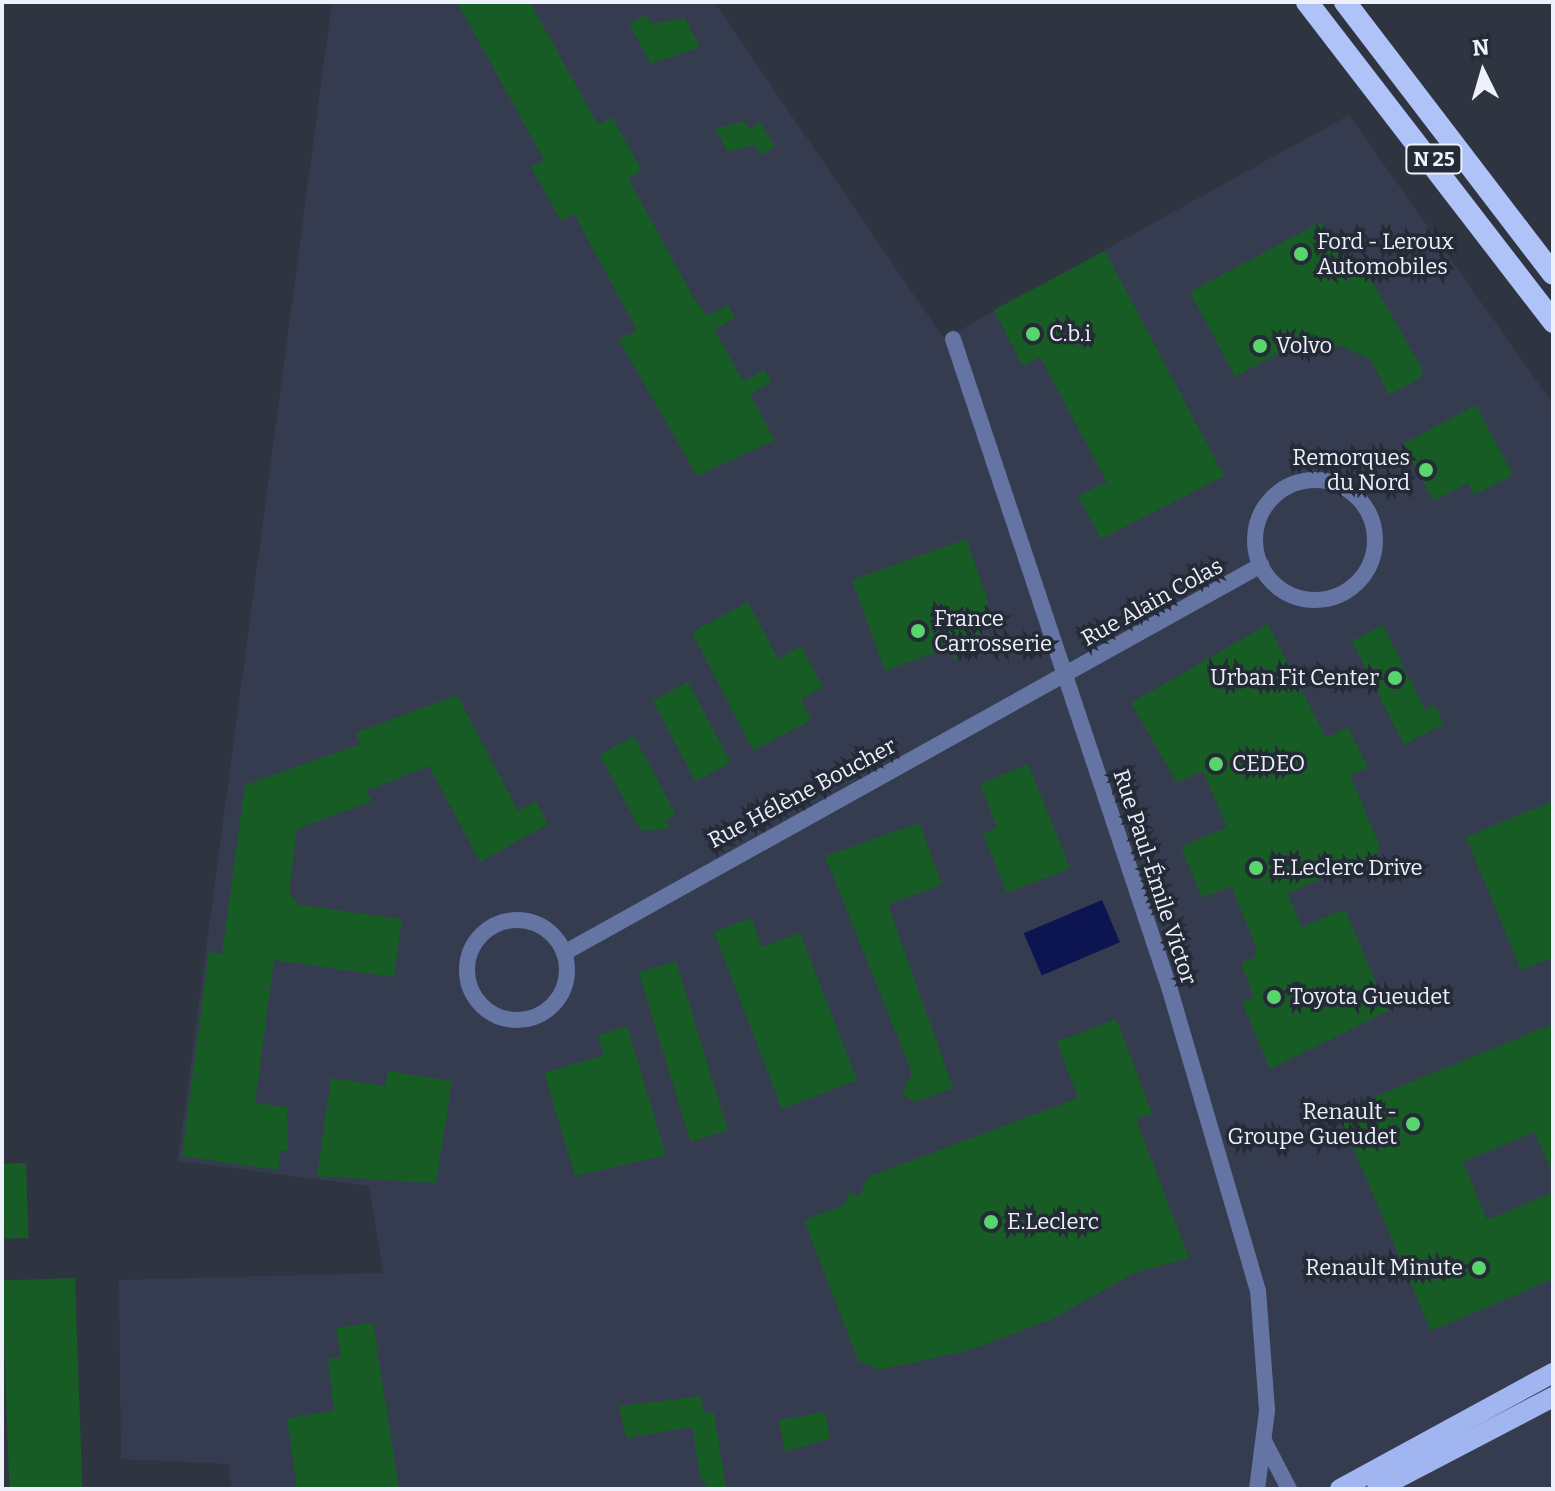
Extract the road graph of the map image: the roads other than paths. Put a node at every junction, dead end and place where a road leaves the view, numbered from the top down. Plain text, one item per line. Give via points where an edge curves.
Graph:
1 (1307, 2) edge
2 (1345, 2) edge
3 (1553, 274) edge
4 (1553, 322) edge
5 (953, 339) dead end
6 (1261, 565) junction
7 (1064, 676) junction
8 (564, 953) junction
9 (1553, 1373) edge
10 (1553, 1397) edge
11 (1264, 1439) junction
12 (1257, 1489) edge
13 (1289, 1489) edge
14 (1340, 1489) edge
15 (1377, 1489) edge

1 - 4 highway, N 25
2 - 3 highway, N 25
5 - 7 street, Rue Paul-Émile Victor
6 - 6 street via 1303,599 1339,596 1367,572 1376,535 1371,517 1346,488 1319,481 1291,485 1263,510 1256,528
6 - 7 street, Rue Alain Colas
7 - 8 street, Rue Hélène Boucher
7 - 11 street, Rue Paul-Émile Victor via 1170,990 1258,1290
8 - 8 street via 545,928 499,923 468,956 470,990 493,1015 527,1020 543,1013 564,987
9 - 14 main road
10 - 15 main road
11 - 12 street, Rue Paul-Émile Victor
11 - 13 street, Rue Paul-Émile Victor

